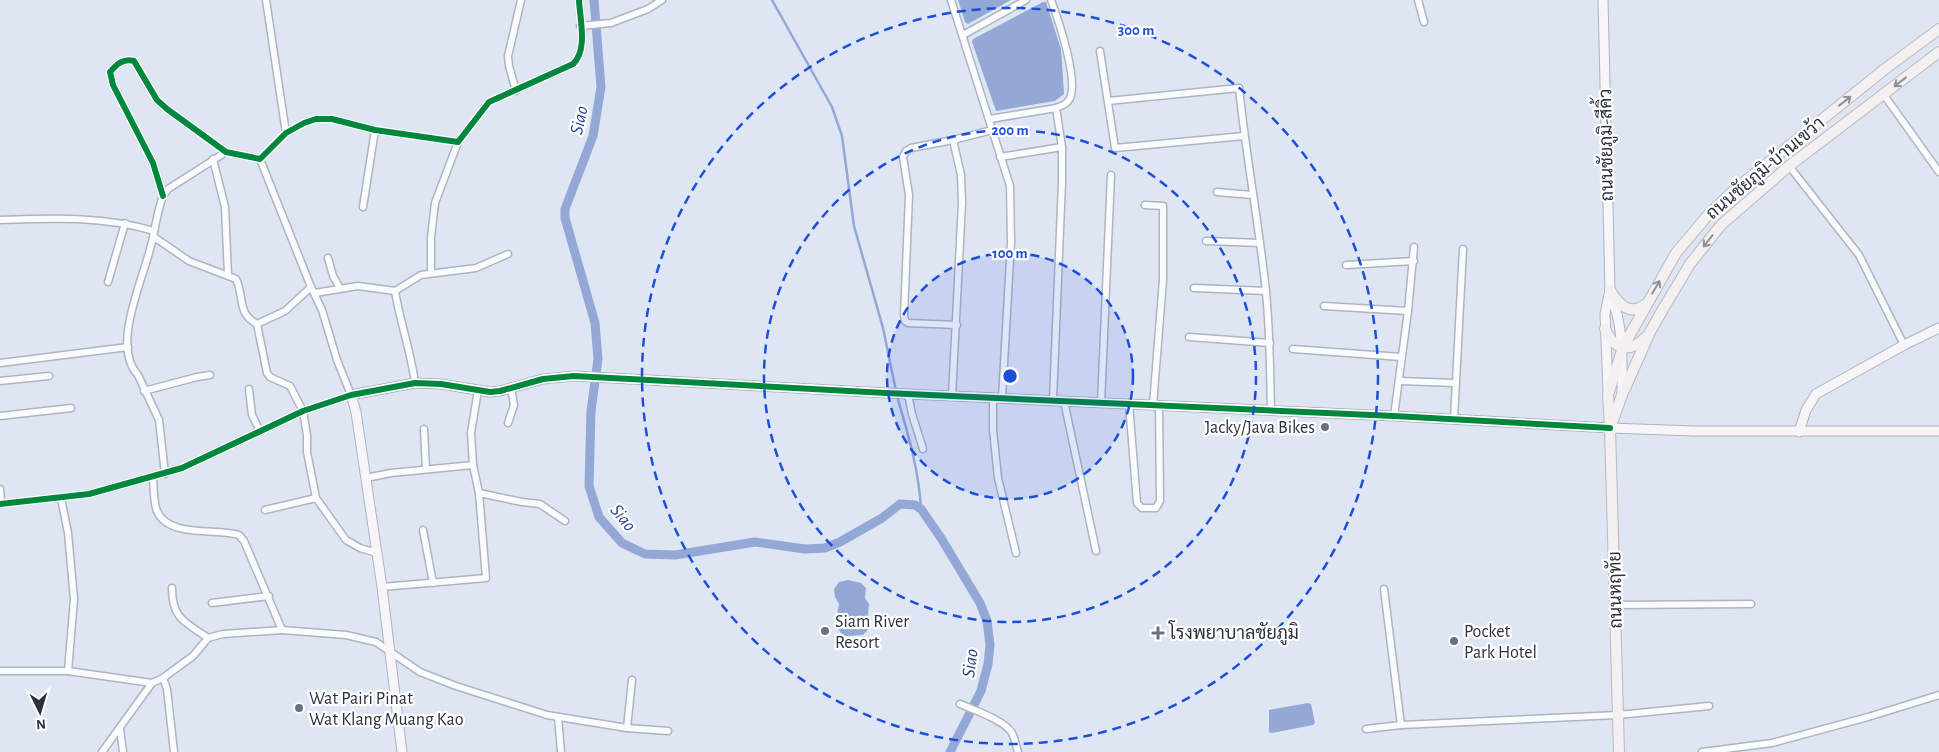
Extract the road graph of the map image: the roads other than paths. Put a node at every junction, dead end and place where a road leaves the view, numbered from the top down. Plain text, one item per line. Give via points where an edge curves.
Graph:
1 (266, 0) edge
2 (521, 0) edge
3 (579, 0) edge
4 (662, 0) edge
5 (951, 0) edge
6 (1026, 0) edge
7 (1051, 0) edge
8 (1418, 0) edge
9 (1603, 0) edge
10 (1424, 22) dead end
11 (582, 26) junction
12 (1939, 29) edge
13 (963, 35) junction
14 (1926, 39) junction
15 (1100, 51) dead end
16 (1938, 53) edge
17 (516, 91) junction
18 (1884, 95) junction
19 (1108, 101) junction
20 (1056, 108) junction
21 (990, 119) junction
22 (375, 130) junction
23 (992, 130) junction
24 (286, 134) junction
25 (1244, 136) junction
26 (954, 140) junction
27 (458, 142) junction
28 (1062, 148) junction
29 (226, 152) junction
30 (1000, 157) junction
31 (213, 159) junction
32 (260, 159) junction
33 (1789, 166) junction
34 (1939, 172) edge
35 (1111, 175) dead end
36 (1218, 192) dead end
37 (1252, 194) junction
38 (163, 196) junction
39 (1145, 205) dead end
40 (363, 207) dead end
41 (0, 220) edge
42 (125, 223) junction
43 (154, 234) junction
44 (1206, 241) dead end
45 (1260, 243) junction
46 (1414, 247) dead end
47 (1463, 249) dead end
48 (508, 254) dead end
49 (328, 258) dead end
50 (1414, 261) junction
51 (1346, 265) dead end
52 (431, 273) junction
53 (228, 275) junction
54 (108, 282) dead end
55 (340, 288) junction
56 (1194, 288) dead end
57 (313, 290) junction
58 (1610, 290) junction
59 (395, 291) junction
60 (1266, 291) junction
61 (1647, 303) junction
62 (1324, 306) dead end
63 (1408, 311) junction
64 (257, 324) junction
65 (957, 325) junction
66 (1939, 328) edge
67 (1605, 329) junction
68 (1650, 332) junction
69 (1189, 337) dead end
70 (1270, 343) junction
71 (1904, 345) junction
72 (128, 347) junction
73 (1622, 347) junction
74 (1293, 349) dead end
75 (1401, 356) junction
76 (0, 363) edge
77 (210, 375) dead end
78 (49, 376) dead end
79 (0, 381) edge
80 (1399, 381) junction
81 (414, 383) junction
82 (1456, 383) junction
83 (511, 387) junction
84 (249, 389) dead end
85 (478, 390) junction
86 (144, 391) junction
87 (905, 394) junction
88 (351, 395) junction
89 (1608, 395) junction
90 (1622, 395) junction
91 (952, 396) junction
92 (998, 398) junction
93 (1053, 400) junction
94 (1064, 401) junction
95 (1100, 402) junction
96 (1129, 404) junction
97 (1156, 405) junction
98 (71, 408) dead end
99 (1271, 410) junction
100 (303, 412) junction
101 (0, 416) edge
102 (1394, 416) junction
103 (1454, 419) junction
104 (508, 423) dead end
105 (1610, 428) junction
106 (424, 429) dead end
107 (260, 431) junction
108 (1939, 431) edge
109 (1799, 432) junction
110 (923, 449) dead end
111 (473, 465) junction
112 (426, 469) junction
113 (165, 474) junction
114 (153, 477) junction
115 (366, 478) junction
116 (0, 489) edge
117 (479, 493) junction
118 (61, 498) junction
119 (316, 498) junction
120 (0, 503) edge
121 (265, 510) dead end
122 (565, 521) dead end
123 (423, 530) dead end
124 (1096, 551) dead end
125 (377, 553) junction
126 (1016, 553) dead end
127 (432, 582) junction
128 (382, 587) junction
129 (172, 588) dead end
130 (1384, 589) dead end
131 (269, 596) junction
132 (212, 603) dead end
133 (1751, 604) dead end
134 (1615, 605) junction
135 (282, 630) junction
136 (208, 638) junction
137 (388, 649) junction
138 (0, 671) edge
139 (68, 671) junction
140 (163, 678) junction
141 (632, 680) dead end
142 (152, 683) junction
143 (1939, 695) edge
144 (960, 704) dead end
145 (1709, 706) dead end
146 (1618, 715) junction
147 (558, 717) junction
148 (1401, 726) junction
149 (627, 728) junction
150 (120, 729) junction
151 (1366, 729) dead end
152 (668, 731) dead end
153 (102, 752) edge
154 (123, 752) edge
155 (174, 752) edge
156 (402, 752) edge
157 (561, 752) edge
158 (1018, 752) edge
159 (1619, 752) edge
160 (1702, 752) edge

1 - 24 street
2 - 17 street via 508,56
3 - 11 street
4 - 11 street via 611,23
5 - 13 street
6 - 13 street
7 - 20 street via 1067,46 1072,88 1065,105
8 - 10 street
9 - 58 street, ถนนชัยภูมิ-สีคิ้ว
11 - 17 street via 582,47 573,64
12 - 14 main road, ถนนชัยภูมิ-บ้านเขว้า
13 - 21 street
14 - 16 main road
61 -> 14 main road, ถนนชัยภูมิ-บ้านเขว้า via 1676,254 1733,191
15 - 19 street
16 -> 18 main road, ถนนชัยภูมิ-บ้านเขว้า
17 - 27 street via 489,102
18 - 33 main road, ถนนชัยภูมิ-บ้านเขว้า
18 - 34 street
19 - 25 street via 1115,148
19 - 25 street via 1240,88
20 - 21 street
20 - 28 street
21 - 23 street
22 - 24 street via 324,118 304,122
22 - 27 street
22 - 40 street
23 - 26 street
23 - 30 street
24 - 32 street
25 - 37 street
26 - 65 street via 961,175 962,203
26 - 65 street via 911,148 904,154 909,196 904,315 908,323
27 - 52 street via 435,204
28 - 30 street
28 - 93 street
29 - 31 street
29 - 32 street
29 - 38 street via 157,100 134,61 118,62 110,72 113,85 153,163
30 - 92 street via 1010,186 1010,224
31 - 38 street via 168,189
31 - 53 street via 225,207
32 - 57 street
33 -> 68 main road, ถนนชัยภูมิ-บ้านเขว้า via 1721,225 1690,264
33 - 71 street via 1859,255
35 - 95 street
36 - 37 street
37 - 45 street
38 - 43 street
39 - 97 street via 1163,206 1163,280
41 - 42 street
42 - 43 street
42 - 54 street
43 - 53 street via 189,261
43 - 72 street via 132,306
44 - 45 street
45 - 60 street
46 - 50 street
47 - 82 street
48 - 52 street via 476,268
49 - 55 street
50 - 51 street
50 - 63 street
52 - 59 street via 421,275
53 - 64 street via 236,279 240,287 245,315
55 - 57 street
55 - 59 street via 358,286
56 - 60 street
57 - 64 street via 285,312
57 - 88 street
58 - 61 main road via 1624,307 1636,309
58 - 67 street, ถนนชัยภูมิ-สีคิ้ว
58 - 73 street, ถนนชัยภูมิ-สีคิ้ว via 1618,313
59 - 81 street via 412,359
60 - 70 street
61 - 73 main road, ถนนชัยภูมิ-บ้านเขว้า
62 - 63 street
63 - 75 street
64 - 100 street via 267,373 290,386
65 - 91 street
66 - 71 street
67 - 73 main road via 1614,343
67 - 89 street, ถนนชัยภูมิ-สีคิ้ว
68 - 73 main road via 1639,344
68 - 90 main road, ถนนชัยภูมิ-บ้านเขว้า
69 - 70 street
70 - 99 street
71 - 109 street via 1816,394 1806,410
72 - 76 street
72 - 86 street via 129,364 138,375
73 - 89 main road, ถนนชัยภูมิ-บ้านเขว้า
73 - 90 street, ถนนชัยภูมิ-สีคิ้ว
74 - 75 street
75 - 80 street
77 - 86 street
78 - 79 street
80 - 82 street
80 - 102 street
81 - 85 street
81 - 88 street
82 - 103 street
83 - 85 street via 490,392
83 - 87 street via 543,378 574,376
83 - 104 street via 514,405
84 - 107 street via 252,415
85 - 111 street via 471,433
86 - 113 street via 159,420
87 - 91 street
87 - 110 street
88 - 100 street
88 - 115 street
89 - 105 main road, ถนนชัยภูมิ-สีคิ้ว
90 - 105 main road, ถนนชัยภูมิ-สีคิ้ว
91 - 92 street
92 - 93 street
92 - 126 street via 993,430 998,478
93 - 94 street
94 - 95 street
94 - 124 street
95 - 96 street
96 - 97 street
96 - 97 street via 1137,503 1142,508 1156,508 1160,501
97 - 99 street
98 - 101 street
99 - 102 street
100 - 107 street
100 - 119 street via 306,452
102 - 103 street
103 - 105 street
105 - 109 street
105 - 134 main road, ถนนหฤทัย
106 - 112 street
107 - 113 street
108 - 109 street
111 - 112 street
111 - 117 street
112 - 115 street
113 - 114 street
114 - 118 street
114 - 131 street via 158,513 163,519 192,531 224,531 240,535
115 - 125 street
116 - 120 street
117 - 122 street via 540,504
117 - 127 street via 486,578
118 - 120 street
118 - 139 street via 74,599
119 - 121 street
119 - 125 street via 346,540
123 - 127 street
125 - 128 street
127 - 128 street
128 - 137 street
129 - 136 street via 177,616
130 - 148 street
131 - 132 street
131 - 135 street
133 - 134 street
134 - 146 main road, ถนนหฤทัย
135 - 136 street
135 - 137 street via 346,635 376,642
136 - 140 street via 193,656
137 - 147 street via 420,672
137 - 156 street
138 - 139 street
139 - 142 street
140 - 142 street
140 - 155 street
141 - 149 street
142 - 150 street
143 - 160 street via 1772,743
144 - 158 street via 1011,731
145 - 146 street
146 - 148 street
146 - 159 main road, ถนนหฤทัย
147 - 149 street
147 - 157 street
148 - 151 street
149 - 152 street
150 - 153 street
150 - 154 street

